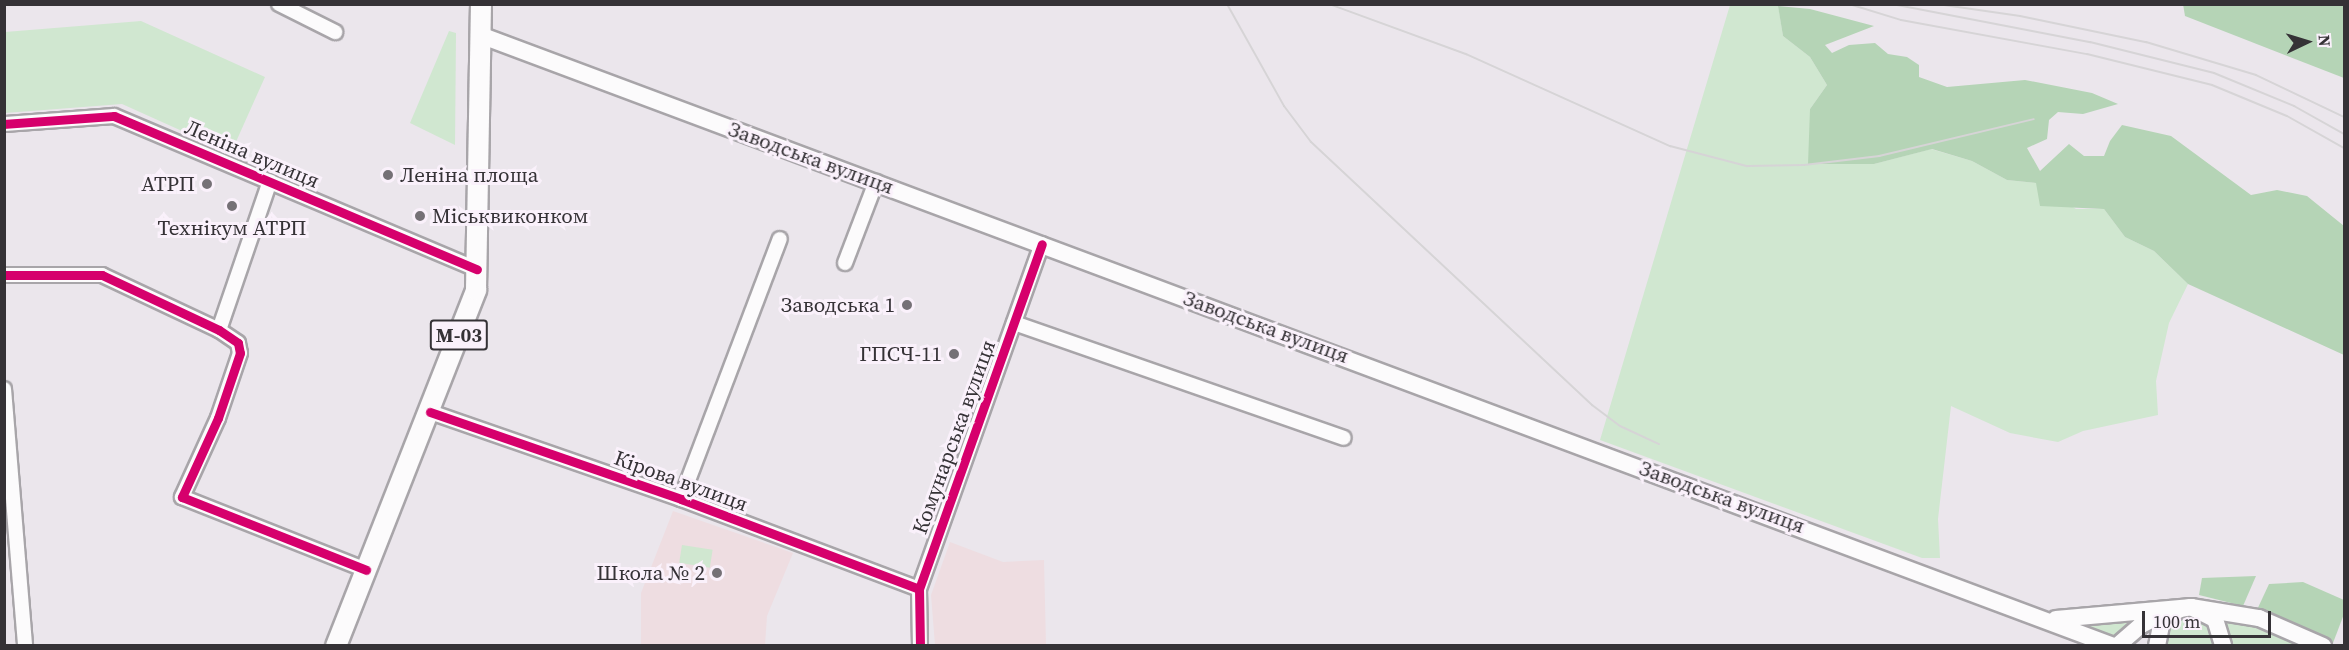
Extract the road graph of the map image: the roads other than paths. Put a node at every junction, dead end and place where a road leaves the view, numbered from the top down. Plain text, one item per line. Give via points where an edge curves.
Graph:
1 (279, 4) edge
2 (481, 4) edge
3 (335, 32) dead end
4 (480, 34) junction
5 (4, 124) edge
6 (270, 181) junction
7 (876, 182) junction
8 (780, 239) dead end
9 (1042, 244) junction
10 (845, 263) dead end
11 (477, 269) junction
12 (4, 275) edge
13 (1014, 323) junction
14 (219, 330) junction
15 (4, 389) edge
16 (430, 412) junction
17 (1344, 438) dead end
18 (681, 499) junction
19 (366, 570) junction
20 (919, 589) junction
21 (2191, 607) junction
22 (2052, 620) junction
23 (25, 645) edge
24 (336, 645) edge
25 (920, 645) edge
26 (2115, 645) edge
27 (2157, 645) edge
28 (2223, 645) edge
29 (2323, 645) edge

1 - 3 street
2 - 4 highway, М-03
4 - 7 main road, Заводська вулиця
4 - 11 highway, М-03
5 - 6 street, Леніна вулиця via 114,116
6 - 11 street, Леніна вулиця
6 - 14 street
7 - 9 main road, Заводська вулиця
7 - 10 street
8 - 18 street
9 - 13 street, Комунарська вулиця
9 - 22 main road, Заводська вулиця
11 - 16 highway, М-03 via 476,290
12 - 14 street via 102,275
13 - 17 street
13 - 20 street, Комунарська вулиця
14 - 19 street via 238,343 240,353 218,418 182,497
15 - 23 street
16 - 18 street, Кірова вулиця
16 - 19 highway, М-03
18 - 20 street, Кірова вулиця
19 - 24 highway, М-03
20 - 25 street, Комунарська вулиця
21 - 22 main road
21 - 26 main road via 2161,614
21 - 27 main road via 2162,621
21 - 28 main road via 2215,619
21 - 29 main road via 2259,618
22 - 26 main road, Заводська вулиця

